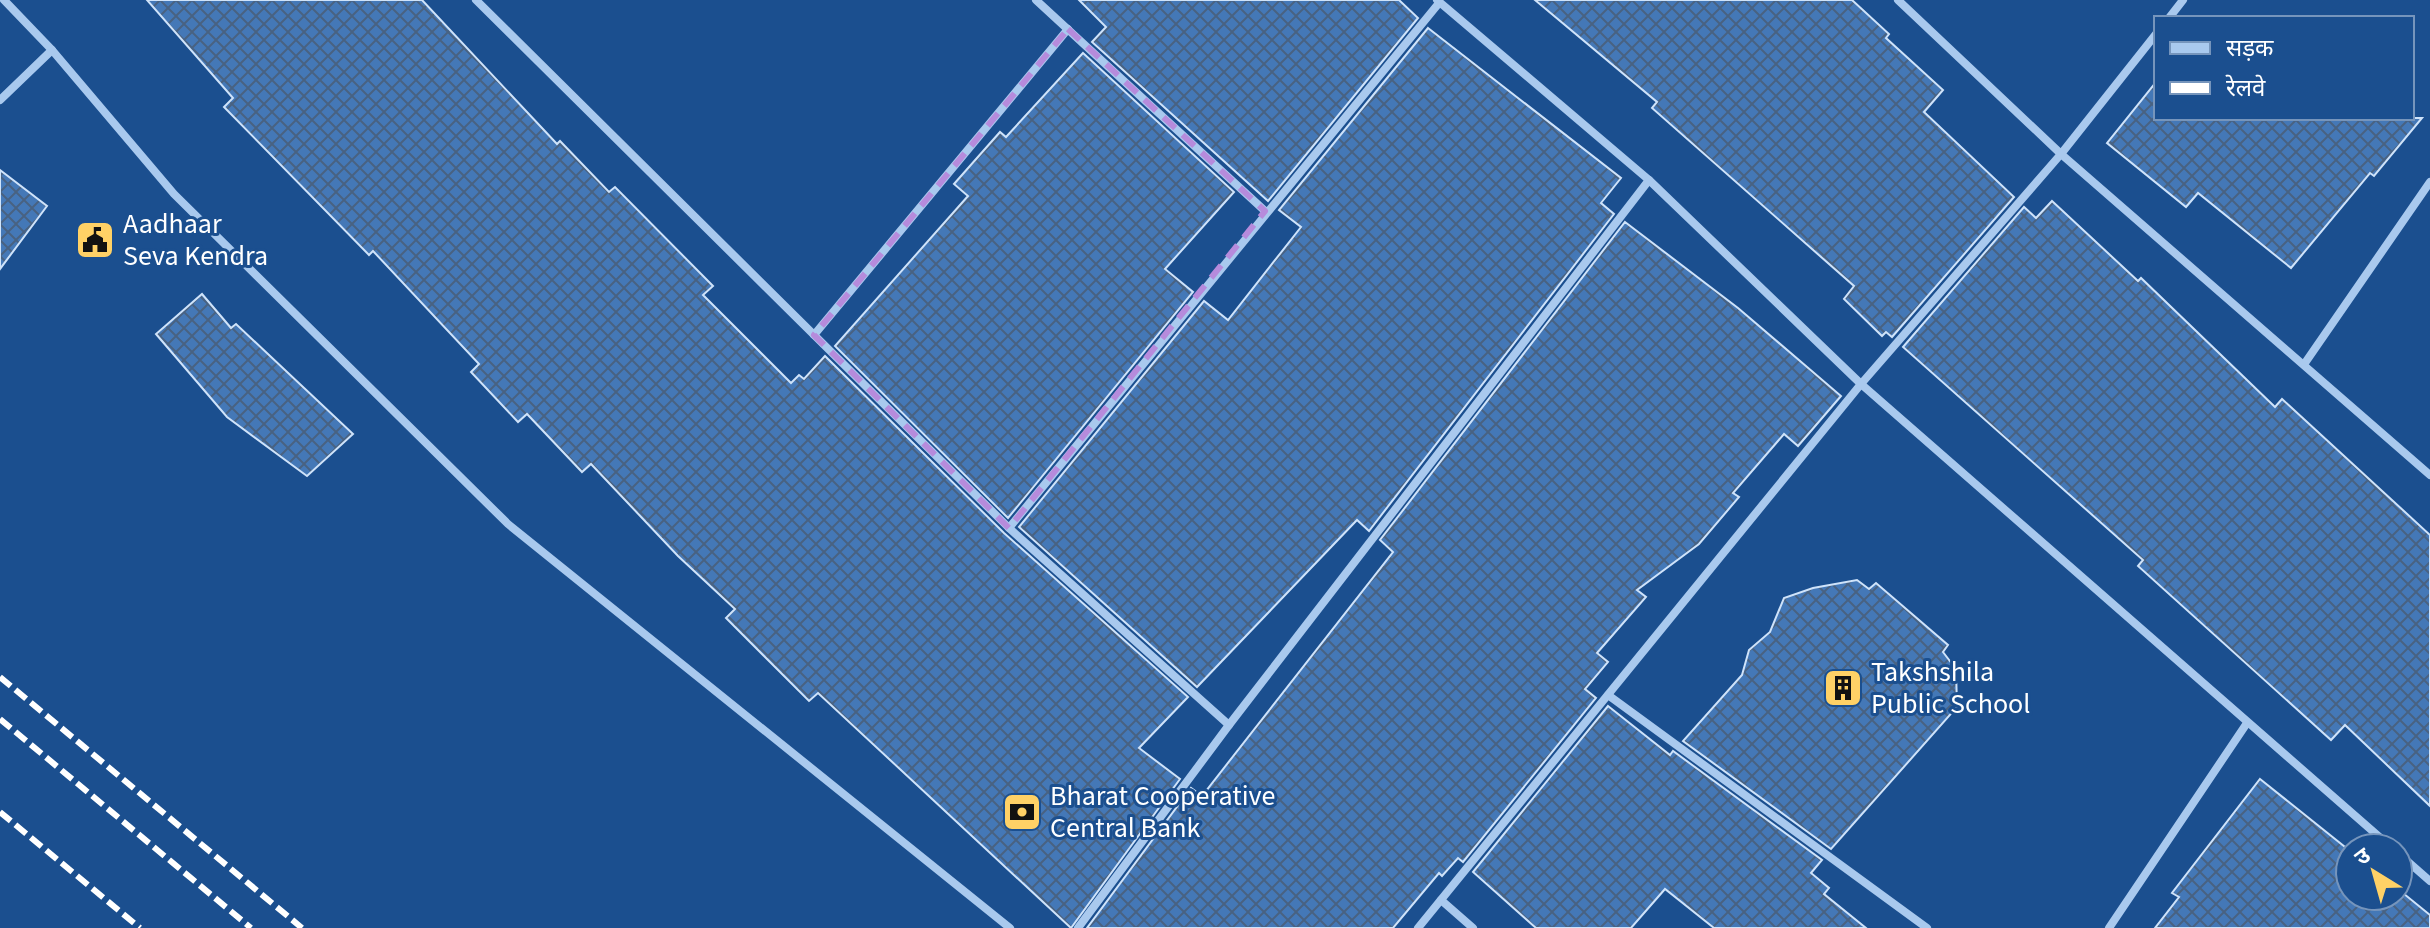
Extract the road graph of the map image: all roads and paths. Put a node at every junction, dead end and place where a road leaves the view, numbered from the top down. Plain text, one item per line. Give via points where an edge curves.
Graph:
1 (4, 0) edge
2 (476, 0) edge
3 (1036, 0) edge
4 (1898, 0) edge
5 (2183, 0) edge
6 (1438, 1) edge
7 (2171, 16) edge
8 (1068, 29) junction
9 (2154, 37) edge
10 (52, 50) junction
11 (0, 100) edge
12 (2061, 154) junction
13 (1649, 180) junction
14 (2430, 182) edge
15 (1265, 211) junction
16 (814, 335) junction
17 (2305, 363) junction
18 (1861, 384) junction
19 (2430, 475) edge
20 (1009, 528) junction
21 (1608, 695) junction
22 (2247, 723) junction
23 (1229, 725) junction
24 (2373, 832) edge
25 (2414, 867) edge
26 (2430, 881) edge
27 (1441, 900) junction
28 (1010, 928) edge
29 (1078, 928) edge
30 (1418, 928) edge
31 (1473, 928) edge
32 (1927, 928) edge
33 (2109, 928) edge

1 - 10 street
2 - 16 street
3 - 8 street
4 - 12 street
5 - 7 street
6 - 13 street
6 - 15 street
8 - 15 street
8 - 16 street
9 - 12 street
10 - 11 street
10 - 28 street via 174,194 508,524
12 - 17 street
12 - 18 street
13 - 18 street
13 - 23 street
14 - 17 street
15 - 20 street
16 - 20 street
17 - 19 street
18 - 21 street
18 - 22 street
20 - 23 street
21 - 27 street
21 - 32 street
22 - 24 street
22 - 33 street
23 - 29 street
25 - 26 street
27 - 30 street
27 - 31 street

